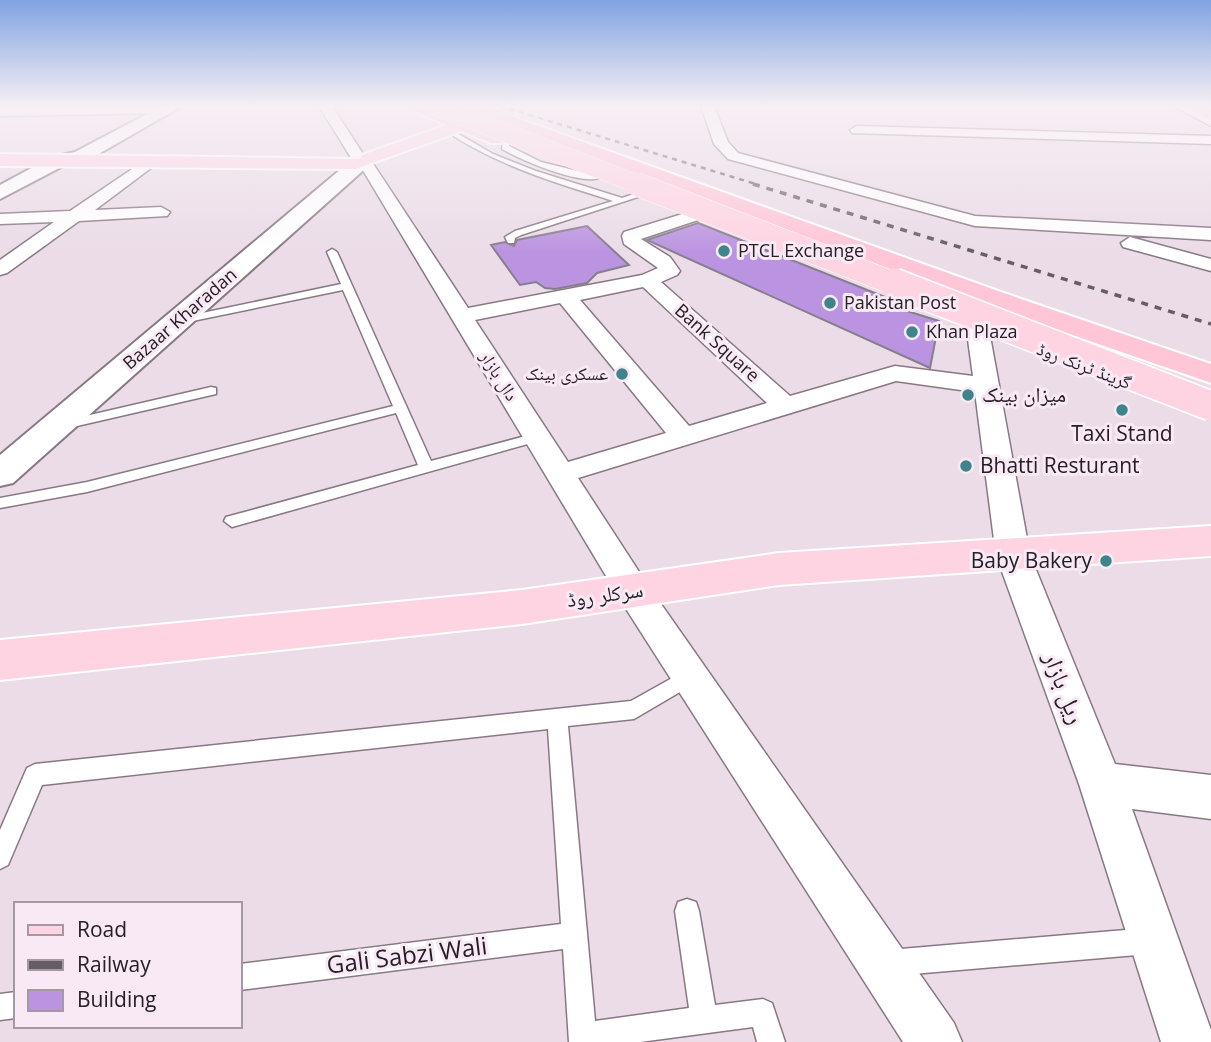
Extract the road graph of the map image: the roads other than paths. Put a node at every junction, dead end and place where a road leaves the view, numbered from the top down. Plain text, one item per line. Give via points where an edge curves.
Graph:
1 (356, 155) edge
2 (374, 155) edge
3 (486, 155) edge
4 (537, 155) edge
5 (561, 155) edge
6 (561, 155) edge
7 (602, 155) edge
8 (735, 155) edge
9 (81, 156) junction
10 (0, 158) edge
11 (59, 161) junction
12 (360, 161) junction
13 (150, 162) junction
14 (628, 164) junction
15 (598, 177) junction
16 (0, 193) edge
17 (632, 198) junction
18 (39, 200) dead end
19 (94, 200) junction
20 (160, 212) dead end
21 (72, 216) junction
22 (692, 216) junction
23 (0, 219) edge
24 (1068, 226) junction
25 (1211, 234) edge
26 (510, 241) dead end
27 (332, 252) dead end
28 (1211, 265) edge
29 (0, 269) edge
30 (647, 279) junction
31 (347, 286) junction
32 (565, 296) junction
33 (462, 316) junction
34 (177, 322) junction
35 (977, 325) junction
36 (1211, 374) edge
37 (987, 386) junction
38 (1211, 390) edge
39 (211, 391) dead end
40 (1211, 405) edge
41 (786, 406) junction
42 (400, 408) junction
43 (1211, 414) edge
44 (54, 428) junction
45 (537, 436) junction
46 (684, 437) junction
47 (426, 467) junction
48 (0, 474) edge
49 (560, 474) junction
50 (0, 503) edge
51 (232, 522) dead end
52 (1211, 541) edge
53 (1013, 555) junction
54 (633, 591) junction
55 (0, 660) edge
56 (690, 676) junction
57 (557, 718) junction
58 (1101, 784) junction
59 (1211, 797) edge
60 (0, 857) edge
61 (687, 911) dead end
62 (575, 935) junction
63 (1153, 940) junction
64 (883, 963) junction
65 (242, 977) edge
66 (704, 1020) junction
67 (583, 1039) edge
68 (771, 1042) edge
69 (936, 1042) edge
70 (1188, 1042) edge

1 - 12 street, دال بازار
2 - 12 main road
3 - 17 lane
4 - 15 highway, گرینڈ ٹرنک روڈ
5 - 38 main road
6 - 40 main road, bridge
7 - 14 highway, گرینڈ ٹرنک روڈ
8 - 24 street via 975,221
9 - 10 main road
9 - 11 street
9 - 12 main road
10 - 11 main road
11 - 13 main road
11 - 16 street
12 - 13 main road
12 - 33 street, دال بازار
12 - 34 street, Bazaar Kharadan
13 - 19 street
14 - 15 highway
14 - 36 highway, گرینڈ ٹرنک روڈ via 989,298
15 - 17 highway, گرینڈ ٹرنک روڈ
17 - 22 highway, گرینڈ ٹرنک روڈ
17 - 26 lane via 515,234
18 - 19 street
19 - 21 street
20 - 21 street
21 - 23 street
21 - 29 street
22 - 30 street via 631,236 669,268
22 - 35 highway, گرینڈ ٹرنک روڈ
24 - 25 street
24 - 28 street
27 - 31 lane
30 - 32 street
30 - 41 street, Bank Square
31 - 34 lane
31 - 42 lane
32 - 33 street
32 - 46 street
33 - 45 street, دال بازار
34 - 44 street, Bazaar Kharadan
35 - 37 street, ریل بازار
35 - 43 highway, گرینڈ ٹرنک روڈ
37 - 41 street via 895,373
37 - 53 street, ریل بازار
39 - 44 lane
41 - 46 street
42 - 47 lane
42 - 50 lane via 87,487
44 - 48 street, Bazaar Kharadan
45 - 47 lane
45 - 49 street, دال بازار
46 - 49 street
47 - 51 lane
49 - 54 street, دال بازار
52 - 53 main road, سرکلر روڈ
53 - 54 main road, سرکلر روڈ via 779,569
53 - 58 street, ریل بازار
54 - 55 main road, سرکلر روڈ via 522,607
54 - 56 street, دال بازار
56 - 57 lane via 634,710
56 - 64 street, دال بازار
57 - 60 lane via 35,775
57 - 62 lane
58 - 59 street
58 - 63 street, ریل بازار
61 - 66 lane
62 - 65 lane, Gali Sabzi Wali
62 - 67 lane
63 - 64 lane
63 - 70 street, ریل بازار
64 - 69 street, دال بازار
66 - 67 lane
66 - 68 lane via 763,1012

